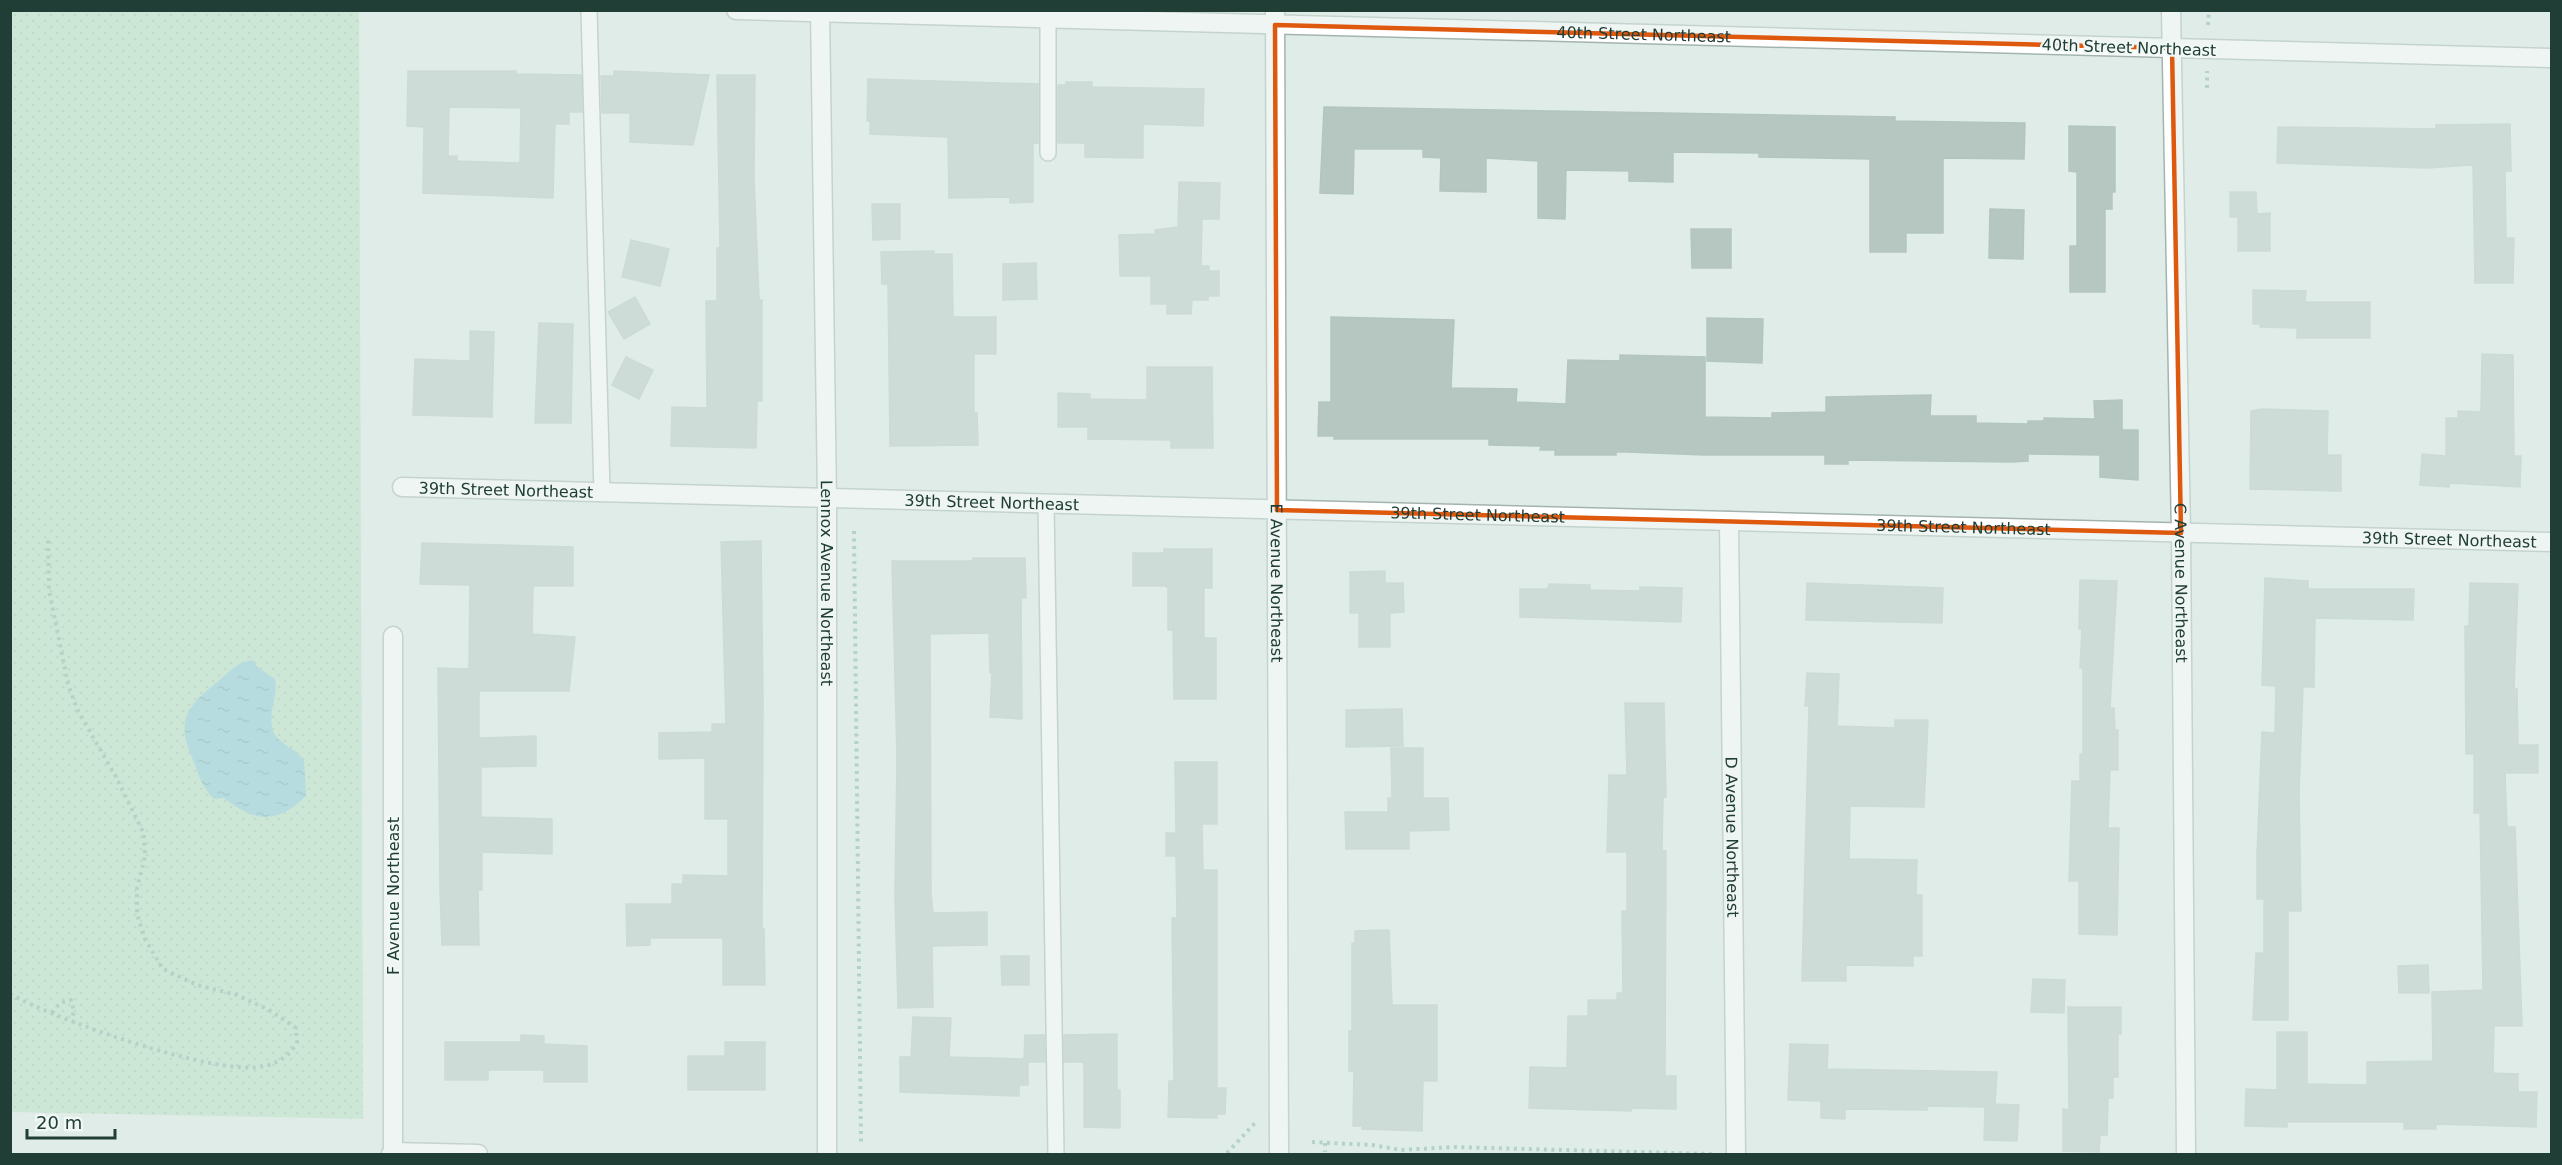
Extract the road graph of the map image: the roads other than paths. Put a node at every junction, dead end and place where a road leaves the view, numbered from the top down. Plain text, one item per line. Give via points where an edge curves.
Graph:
1 (589, 10) edge
2 (736, 10) edge
3 (2171, 10) edge
4 (820, 12) edge
5 (1275, 17) edge
6 (1048, 19) junction
7 (2172, 48) junction
8 (2552, 58) edge
9 (1048, 153) dead end
10 (402, 487) dead end
11 (602, 492) junction
12 (827, 498) junction
13 (1046, 504) junction
14 (1276, 510) junction
15 (1728, 521) junction
16 (2181, 533) junction
17 (2552, 542) edge
18 (393, 636) dead end
19 (392, 1153) edge
20 (478, 1155) edge
21 (827, 1155) edge
22 (1056, 1155) edge
23 (1279, 1155) edge
24 (1736, 1155) edge
25 (2186, 1155) edge

1 - 11 lane
2 - 4 street, 40th Street Northeast
3 - 7 street, C Avenue Northeast
4 - 6 street, 40th Street Northeast
4 - 12 street, Lennox Avenue Northeast
5 - 6 street, 40th Street Northeast
5 - 7 street, 40th Street Northeast
5 - 14 street, E Avenue Northeast
6 - 9 lane
7 - 8 street, 40th Street Northeast
7 - 16 street, C Avenue Northeast
10 - 11 street, 39th Street Northeast
11 - 12 street, 39th Street Northeast
12 - 13 street, 39th Street Northeast
12 - 21 street, Lennox Avenue Northeast
13 - 14 street, 39th Street Northeast
13 - 22 lane
14 - 15 street, 39th Street Northeast
14 - 23 street, E Avenue Northeast
15 - 16 street, 39th Street Northeast
15 - 24 street, D Avenue Northeast
16 - 17 street, 39th Street Northeast
16 - 25 street, C Avenue Northeast
18 - 19 street, F Avenue Northeast
19 - 20 street

